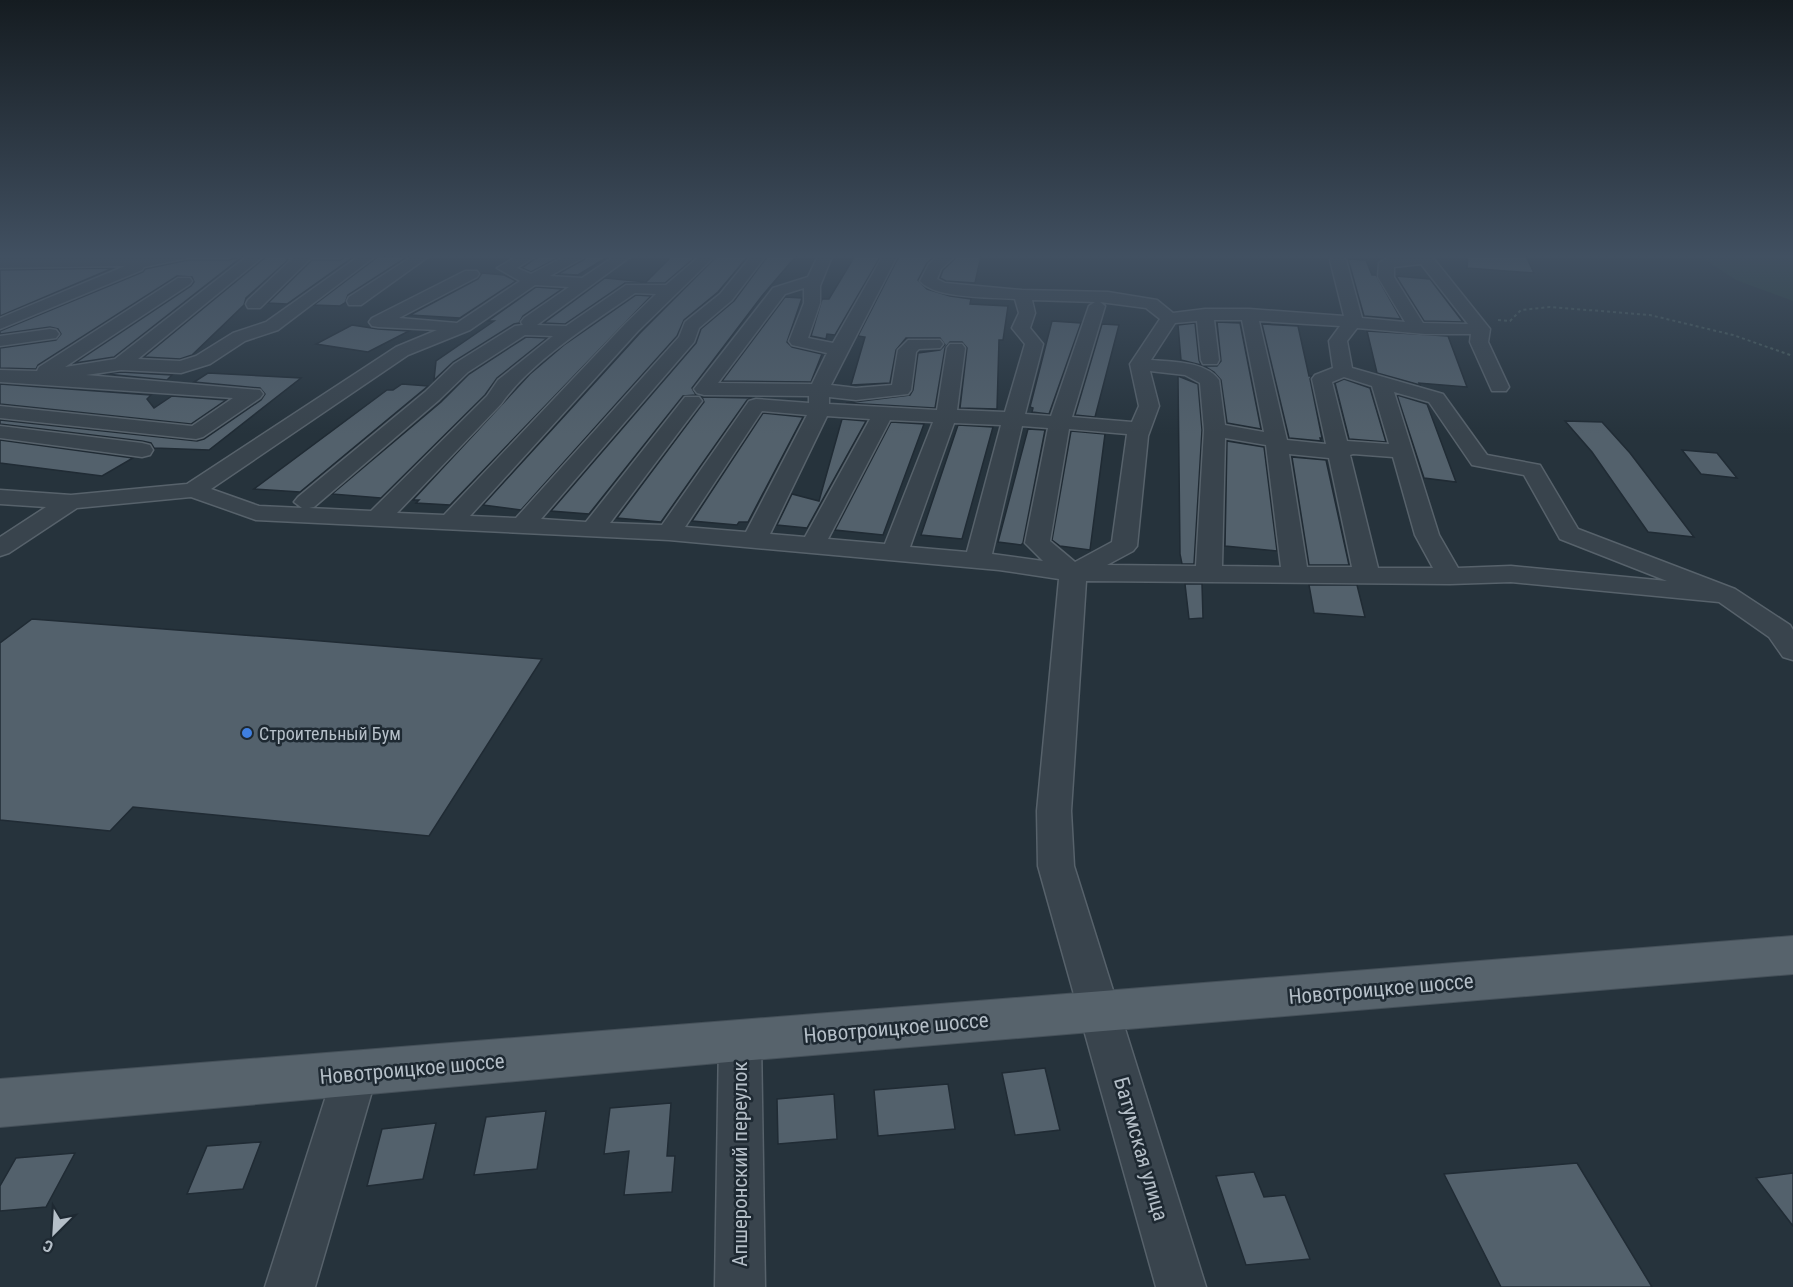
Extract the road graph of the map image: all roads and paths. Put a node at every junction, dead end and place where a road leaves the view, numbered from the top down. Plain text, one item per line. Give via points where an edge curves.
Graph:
1 (23, 314) edge
2 (132, 314) edge
3 (184, 314) edge
4 (289, 314) edge
5 (393, 314) edge
6 (482, 314) edge
7 (542, 314) edge
8 (594, 314) edge
9 (645, 314) edge
10 (705, 314) edge
11 (761, 314) edge
12 (808, 314) edge
13 (858, 314) edge
14 (1027, 314) edge
15 (1094, 314) edge
16 (1164, 314) edge
17 (1205, 314) joint
18 (1249, 314) joint
19 (1352, 314) edge
20 (1409, 314) edge
21 (1469, 314) edge
22 (1517, 314) edge
23 (1642, 314) edge
24 (1169, 318) junction
25 (1354, 321) junction
26 (0, 324) edge
27 (1477, 325) junction
28 (464, 326) junction
29 (526, 326) junction
30 (1417, 328) junction
31 (570, 331) junction
32 (50, 333) dead end
33 (3, 342) edge
34 (934, 344) dead end
35 (956, 348) dead end
36 (838, 350) junction
37 (1793, 356) edge
38 (1210, 360) dead end
39 (122, 364) junction
40 (1138, 364) junction
41 (1343, 371) junction
42 (0, 376) edge
43 (37, 377) junction
44 (1381, 382) junction
45 (1499, 387) dead end
46 (819, 400) junction
47 (692, 401) dead end
48 (0, 412) edge
49 (883, 414) junction
50 (946, 416) junction
51 (1013, 419) junction
52 (1059, 423) junction
53 (1139, 429) junction
54 (1215, 430) junction
55 (0, 432) edge
56 (1276, 440) junction
57 (142, 450) dead end
58 (1401, 450) junction
59 (1339, 452) junction
60 (193, 490) junction
61 (0, 497) edge
62 (216, 498) junction
63 (71, 502) junction
64 (306, 502) junction
65 (384, 512) junction
66 (450, 523) junction
67 (522, 526) junction
68 (592, 530) junction
69 (669, 533) junction
70 (755, 540) junction
71 (813, 545) junction
72 (0, 548) edge
73 (895, 552) junction
74 (978, 560) junction
75 (1073, 573) junction
76 (1209, 574) junction
77 (1295, 574) junction
78 (1367, 575) junction
79 (1450, 576) junction
80 (1726, 595) junction
81 (1793, 651) edge
82 (1793, 955) edge
83 (1100, 1012) junction
84 (740, 1040) junction
85 (355, 1074) junction
86 (0, 1103) edge
87 (290, 1287) edge
88 (740, 1287) edge
89 (1181, 1287) edge

1 - 26 street
2 - 43 street
3 - 39 street
4 - 39 street via 273,326 239,337 203,360 181,367
5 - 28 street via 378,322
6 - 28 street
7 - 29 street
8 - 31 street
9 - 66 street
10 - 67 street via 691,326 688,338
11 - 46 street via 704,389
12 - 36 street via 798,341
13 - 36 street
14 - 51 street via 1021,328 1034,344
15 - 52 street
16 - 24 street
17 - 24 street
17 - 38 street
18 - 25 street
18 - 56 street
19 - 25 street
20 - 30 street
21 - 27 street
22 - 27 path via 1510,321
23 - 37 path via 1733,335
24 - 40 street
25 - 30 street
25 - 41 street via 1338,341
27 - 30 street
27 - 45 street via 1479,342
28 - 29 street
28 - 60 street via 402,351
29 - 31 street
29 - 64 street via 462,368
31 - 65 street via 505,384
32 - 33 street
34 - 46 street via 914,344 907,350 901,390
35 - 50 street
36 - 46 street
39 - 43 street
40 - 53 street via 1149,406
40 - 54 street via 1189,370 1209,380
41 - 44 street
41 - 59 street via 1322,379
42 - 43 street
43 - 48 street via 253,394 196,433
44 - 58 street
44 - 80 street via 1436,398 1480,460 1532,470 1569,534
46 - 49 street
46 - 69 street via 756,405
46 - 70 street
47 - 68 street
49 - 50 street
49 - 71 street
50 - 51 street
50 - 73 street
51 - 52 street
51 - 74 street
52 - 53 street
52 - 75 street via 1037,543
53 - 75 street via 1124,546
54 - 56 street
54 - 76 street
55 - 57 street
56 - 59 street via 1281,447
56 - 77 street
58 - 59 street via 1350,447
58 - 79 street via 1427,535
59 - 78 street
60 - 62 street
60 - 63 street
61 - 63 street
62 - 64 street
62 - 65 street via 256,513
63 - 72 street
64 - 65 street
65 - 66 street
66 - 67 street
67 - 68 street
68 - 69 street
69 - 70 street
70 - 71 street
71 - 73 street
73 - 74 street
74 - 75 street
75 - 76 street
75 - 83 street, Батумская улица via 1054,811 1056,866
76 - 77 street
77 - 78 street
78 - 79 street
79 - 80 street via 1511,574
80 - 81 street via 1780,631
82 - 83 main road, Новотроицкое шоссе
83 - 84 main road, Новотроицкое шоссе
83 - 89 street, Батумская улица
84 - 85 main road, Новотроицкое шоссе
84 - 88 street, Апшеронский переулок
85 - 86 main road, Новотроицкое шоссе
85 - 87 street

